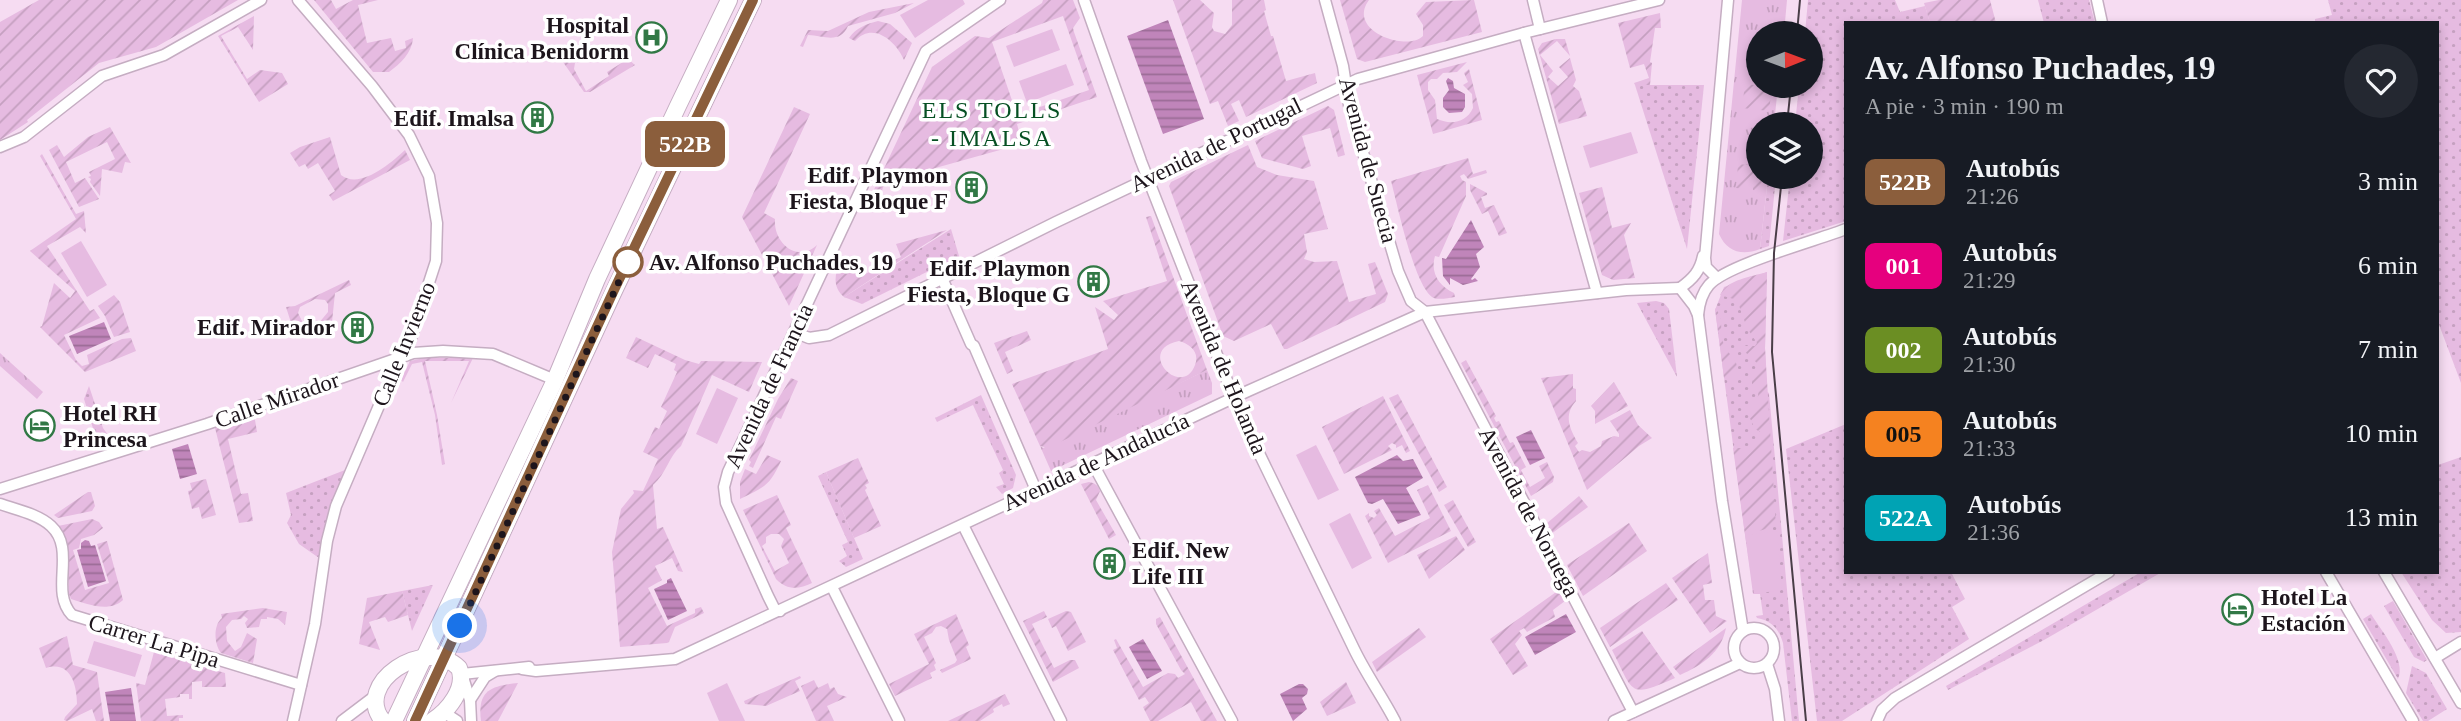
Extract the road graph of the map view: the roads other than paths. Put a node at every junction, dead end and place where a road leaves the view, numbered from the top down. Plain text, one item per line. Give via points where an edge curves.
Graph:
1 (261, 0) edge
2 (298, 0) edge
3 (729, 0) edge
4 (753, 0) edge
5 (1000, 0) edge
6 (1084, 0) edge
7 (1325, 0) edge
8 (1533, 0) edge
9 (1659, 0) edge
10 (1728, 0) edge
11 (2097, 0) edge
12 (2102, 21) edge
13 (1540, 29) junction
14 (1524, 33) junction
15 (1345, 84) junction
16 (0, 147) edge
17 (1147, 178) junction
18 (1844, 230) edge
19 (1705, 246) junction
20 (942, 278) junction
21 (1717, 278) junction
22 (1680, 288) junction
23 (1597, 293) junction
24 (1425, 312) junction
25 (1698, 315) junction
26 (794, 332) junction
27 (400, 357) junction
28 (555, 380) junction
29 (1234, 398) junction
30 (545, 442) junction
31 (1093, 464) junction
32 (0, 489) edge
33 (1036, 490) junction
34 (0, 504) edge
35 (963, 525) junction
36 (2106, 574) edge
37 (2327, 574) edge
38 (2385, 574) edge
39 (832, 587) junction
40 (768, 596) junction
41 (780, 611) junction
42 (1743, 631) junction
43 (2461, 642) edge
44 (424, 658) junction
45 (446, 658) junction
46 (2435, 658) junction
47 (1740, 663) junction
48 (1767, 664) junction
49 (523, 669) junction
50 (497, 671) junction
51 (462, 674) junction
52 (301, 685) junction
53 (375, 696) junction
54 (470, 700) junction
55 (2461, 703) edge
56 (1633, 712) junction
57 (445, 718) edge
58 (293, 721) edge
59 (342, 721) edge
60 (383, 721) edge
61 (394, 721) edge
62 (415, 721) edge
63 (471, 721) edge
64 (899, 721) edge
65 (1061, 721) edge
66 (1231, 721) edge
67 (1395, 721) edge
68 (1614, 721) edge
69 (1779, 721) edge
70 (1877, 721) edge
71 (2413, 721) edge

1 - 16 street via 164,55 102,76 24,137
2 - 27 street, Calle Invierno via 409,135 429,176 437,223 436,261 410,341
3 - 28 main road via 597,279
4 - 30 main road
5 - 26 street, Avenida de Francia via 926,51
6 - 17 street, Avenida de Holanda
7 - 15 street, Avenida de Suecia
8 - 13 street
9 - 13 street, Avenida de Portugal
10 - 19 street
11 - 12 street
13 - 14 street, Avenida de Portugal
14 - 15 street, Avenida de Portugal
14 - 23 street
15 - 17 street, Avenida de Portugal
15 - 24 street, Avenida de Suecia via 1398,271 1411,301
17 - 20 street, Avenida de Portugal
17 - 29 street, Avenida de Holanda
18 - 21 street
19 - 21 street via 1706,267
19 - 22 street via 1701,266
20 - 26 street, Avenida de Portugal via 829,335 809,338
20 - 33 street
21 - 25 street via 1702,297
22 - 23 street, Avenida de Andalucía
22 - 25 street
23 - 24 street, Avenida de Andalucía
24 - 29 street, Avenida de Andalucía
24 - 56 street, Avenida de Noruega
25 - 42 street
26 - 40 street, Avenida de Francia via 724,487 726,503
27 - 28 street, Calle Mirador via 479,352 514,361
27 - 32 street, Calle Mirador
27 - 52 street, Calle Invierno via 329,528 323,584
28 - 30 main road via 564,389
28 - 44 main road
29 - 31 street, Avenida de Andalucía
29 - 67 street, Avenida de Holanda via 1354,649
30 - 45 main road
31 - 33 street, Avenida de Andalucía
31 - 66 street
33 - 35 street, Avenida de Andalucía
34 - 52 street, Carrer La Pipa via 52,527 63,551 63,603 72,615
35 - 39 street, Avenida de Andalucía
35 - 65 street
36 - 70 street via 1895,698
37 - 71 street
38 - 46 street
39 - 41 street, Avenida de Andalucía
39 - 64 street
40 - 41 street, Avenida de Francia
40 - 49 street, Avenida de Andalucía via 768,608 667,655
41 - 49 street, Avenida de Andalucía via 668,662
42 - 47 street via 1734,645
42 - 48 street via 1759,629 1770,636 1774,649
43 - 46 street
44 - 45 main road
44 - 53 main road via 393,670
44 - 61 main road
45 - 51 main road
45 - 62 main road
46 - 55 street
47 - 48 street via 1751,669
47 - 56 street
48 - 69 street
49 - 50 street, Avenida de Andalucía
50 - 51 street, Avenida de Andalucía
50 - 54 street via 485,677
51 - 54 street
51 - 57 main road
52 - 58 street, Calle Invierno
53 - 59 street
53 - 60 main road
54 - 63 street
56 - 68 street

